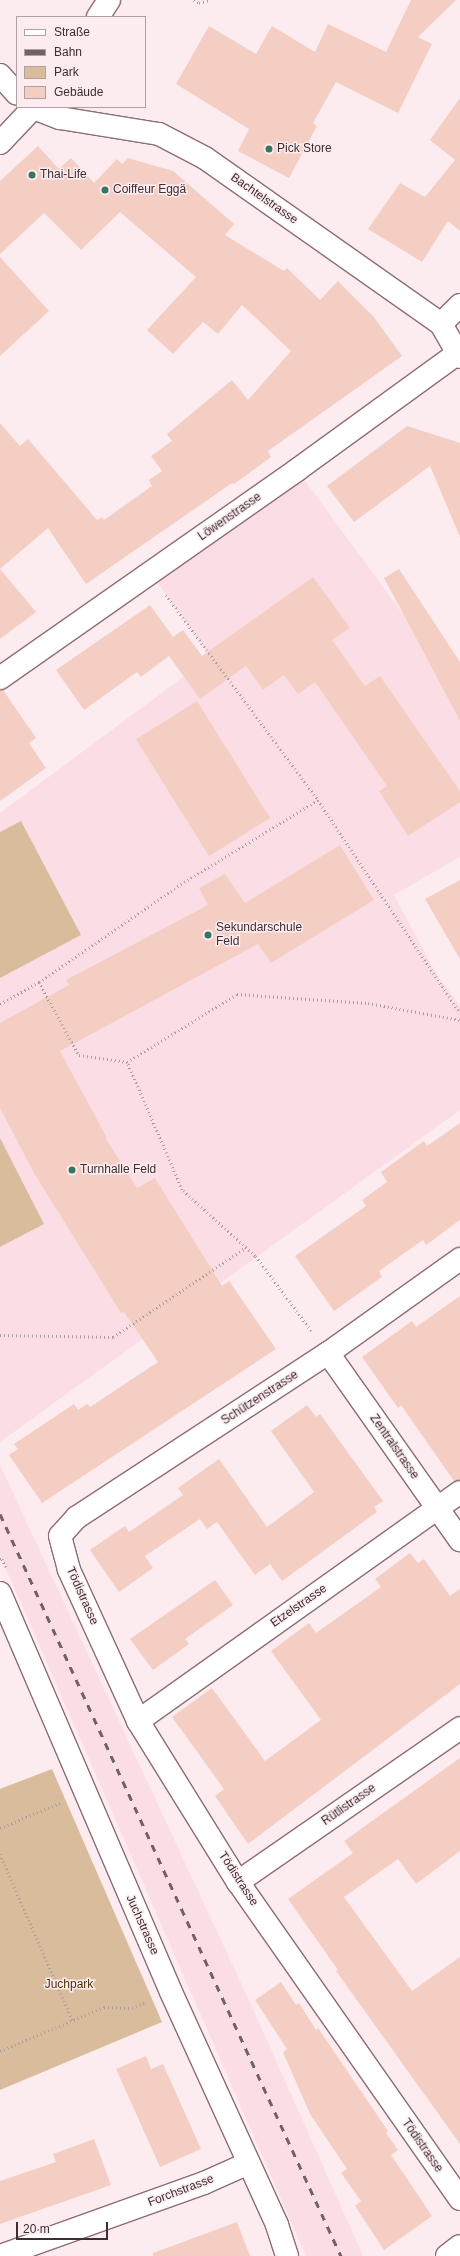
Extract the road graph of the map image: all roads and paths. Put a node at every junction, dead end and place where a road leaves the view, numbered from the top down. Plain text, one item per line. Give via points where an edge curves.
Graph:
1 (109, 0) edge
2 (194, 0) edge
3 (209, 0) edge
4 (99, 16) edge
5 (0, 75) edge
6 (16, 91) edge
7 (26, 108) edge
8 (38, 108) edge
9 (0, 142) edge
10 (460, 305) edge
11 (441, 324) junction
12 (459, 355) edge
13 (150, 572) junction
14 (0, 678) edge
15 (318, 800) junction
16 (39, 982) junction
17 (0, 1004) edge
18 (460, 1013) edge
19 (460, 1020) edge
20 (127, 1062) junction
21 (245, 1248) junction
22 (460, 1259) edge
23 (0, 1335) edge
24 (328, 1353) junction
25 (460, 1492) edge
26 (438, 1508) junction
27 (60, 1536) joint
28 (460, 1540) edge
29 (0, 1593) edge
30 (138, 1721) junction
31 (460, 1728) edge
32 (66, 1801) dead end
33 (0, 1828) edge
34 (0, 1854) edge
35 (238, 1882) junction
36 (152, 1999) dead end
37 (73, 2021) junction
38 (0, 2051) edge
39 (249, 2163) junction
40 (460, 2199) edge
41 (460, 2246) edge
42 (0, 2256) edge
43 (287, 2256) edge
44 (447, 2256) edge

1 - 4 street
2 - 3 path via 199,3
5 - 6 street, Bachtelstrasse
7 - 9 street
8 - 11 street, Bachtelstrasse via 60,118 159,134 205,158
10 - 11 street
11 - 12 street, Bachtelstrasse
12 - 13 street, Löwenstrasse
13 - 14 street, Löwenstrasse
13 - 15 path
15 - 16 path via 184,882
15 - 18 path
16 - 17 path
16 - 20 path via 79,1056
19 - 20 path via 368,1003 237,994
20 - 21 path via 182,1190
21 - 23 path via 113,1337
21 - 24 path via 255,1256
22 - 24 street, Schützenstrasse
24 - 26 street, Zentralstrasse
24 - 27 street, Schützenstrasse via 77,1517
25 - 26 street, Etzelstrasse
26 - 28 street, Zentralstrasse
26 - 30 street, Etzelstrasse
27 - 30 street, Tödistrasse via 69,1570
29 - 39 street, Juchstrasse via 93,1814
30 - 35 street, Tödistrasse
31 - 35 street, Rütlistrasse
32 - 33 path
34 - 37 path
35 - 40 street, Tödistrasse
36 - 37 path via 132,2008 104,2008
37 - 38 path
39 - 42 street, Forchstrasse via 204,2183
39 - 43 street, Juchstrasse via 277,2225
41 - 44 street

